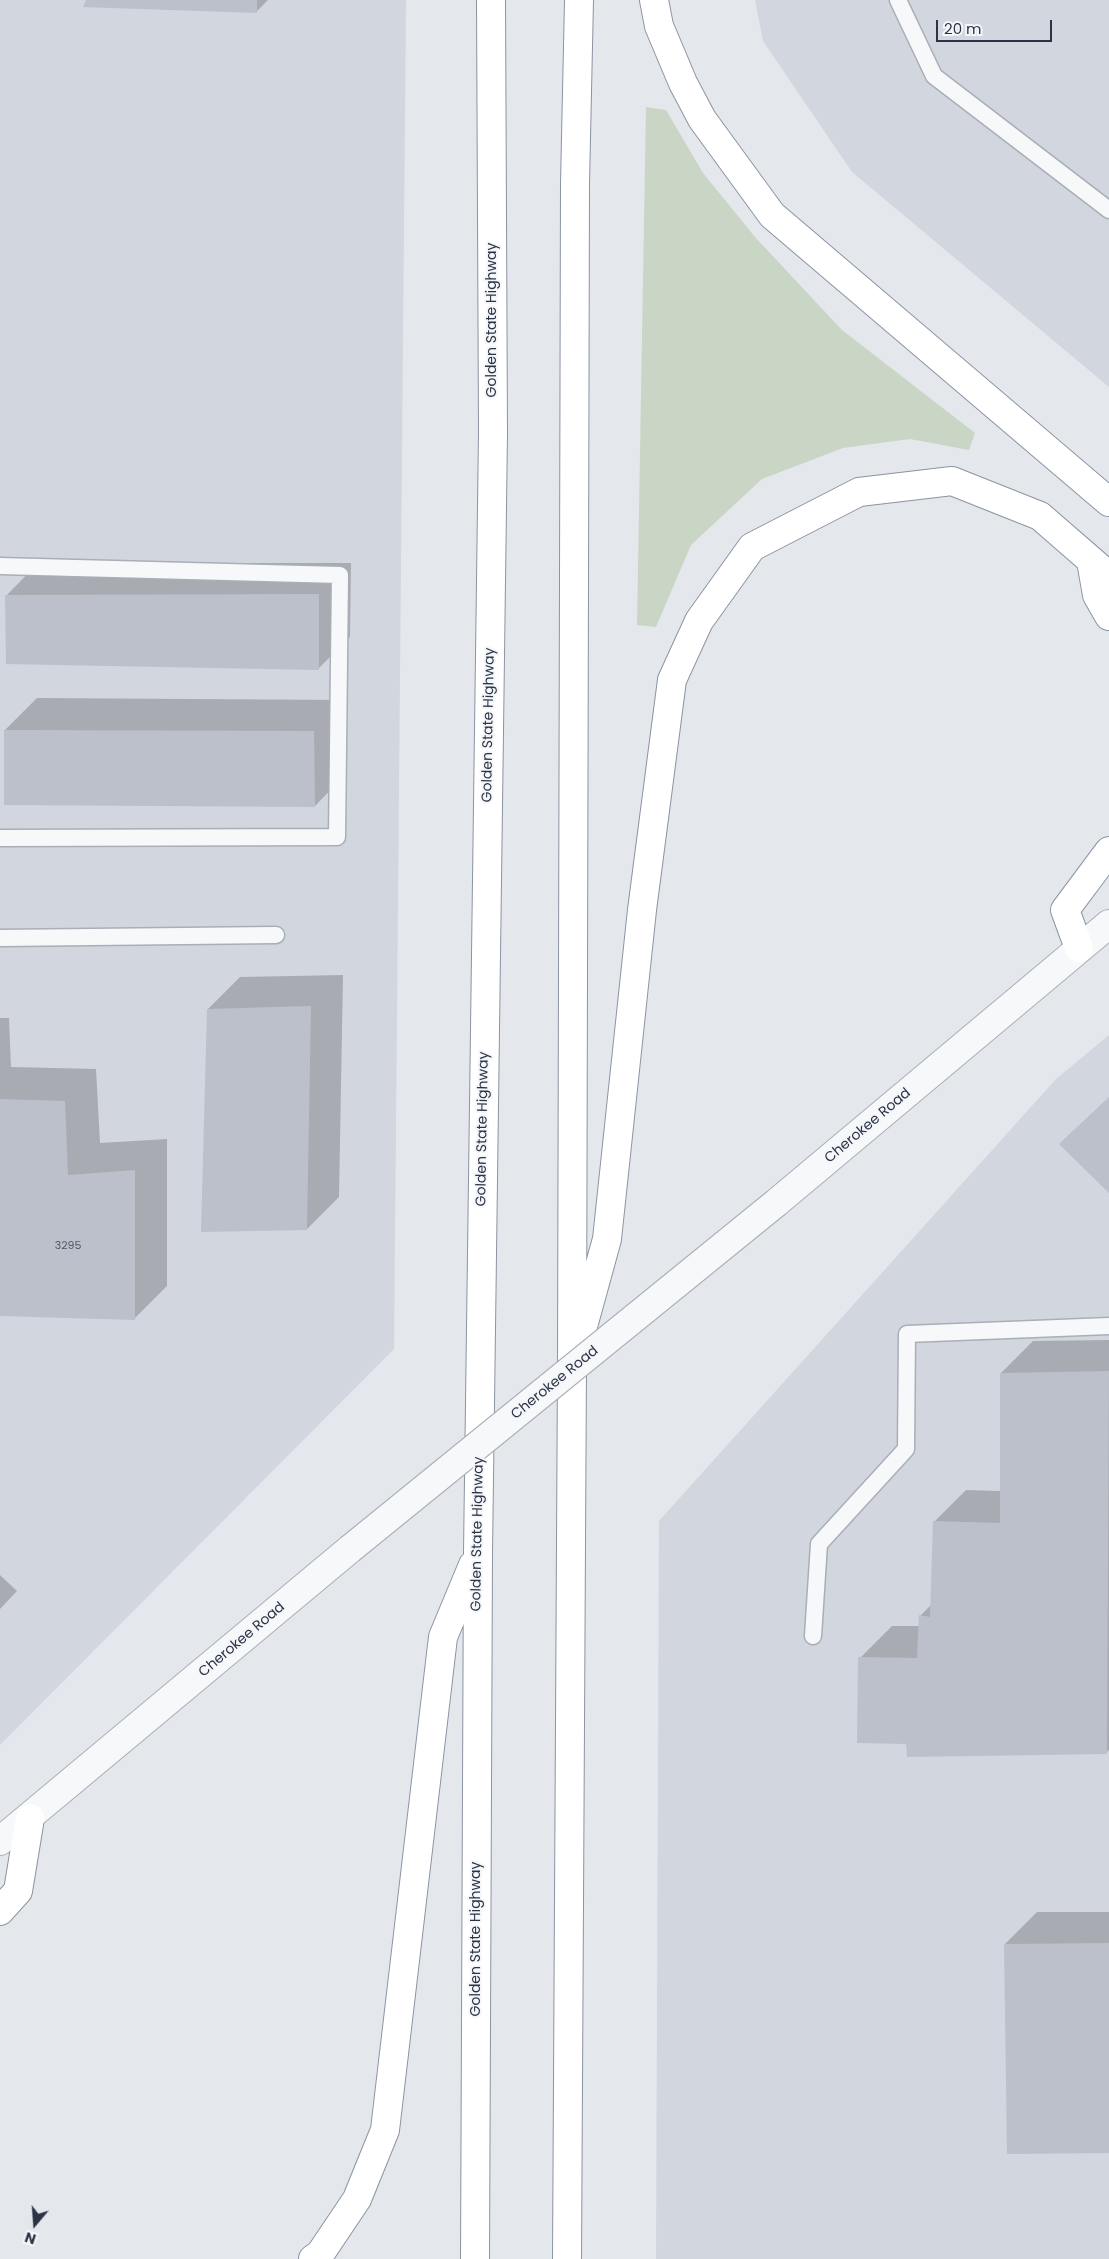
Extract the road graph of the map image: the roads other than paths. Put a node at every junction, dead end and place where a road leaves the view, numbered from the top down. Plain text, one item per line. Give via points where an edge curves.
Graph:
1 (491, 0) edge
2 (579, 0) edge
3 (654, 0) edge
4 (898, 0) edge
5 (1109, 210) edge
6 (1109, 502) edge
7 (0, 566) edge
8 (1100, 569) edge
9 (1109, 616) edge
10 (0, 838) edge
11 (1109, 851) edge
12 (1109, 924) edge
13 (276, 935) dead end
14 (0, 938) edge
15 (1079, 948) junction
16 (1109, 1326) edge
17 (572, 1365) junction
18 (478, 1552) junction
19 (813, 1636) dead end
20 (30, 1818) junction
21 (0, 1842) edge
22 (0, 1911) edge
23 (313, 2259) edge
24 (475, 2259) edge
25 (568, 2259) edge

1 - 18 highway, Golden State Highway via 493,432
2 - 17 highway via 575,204
3 - 6 highway via 659,26 702,119 772,215
4 - 5 lane via 934,76
7 - 10 lane via 340,575 340,584 337,837
8 - 9 highway via 1097,596
8 - 17 highway via 1040,516 952,481 859,492 752,547 698,621 672,680 641,920 607,1240
11 - 15 highway via 1065,910
12 - 15 street, Cherokee Road
13 - 14 lane
15 - 20 street, Cherokee Road, bridge via 776,1203 350,1549
16 - 19 lane via 907,1334 906,1450 819,1544
17 - 25 highway
18 - 23 highway via 443,1637 385,2130 357,2199 320,2254
18 - 24 highway, Golden State Highway
20 - 21 street, Cherokee Road
20 - 22 highway via 18,1891

